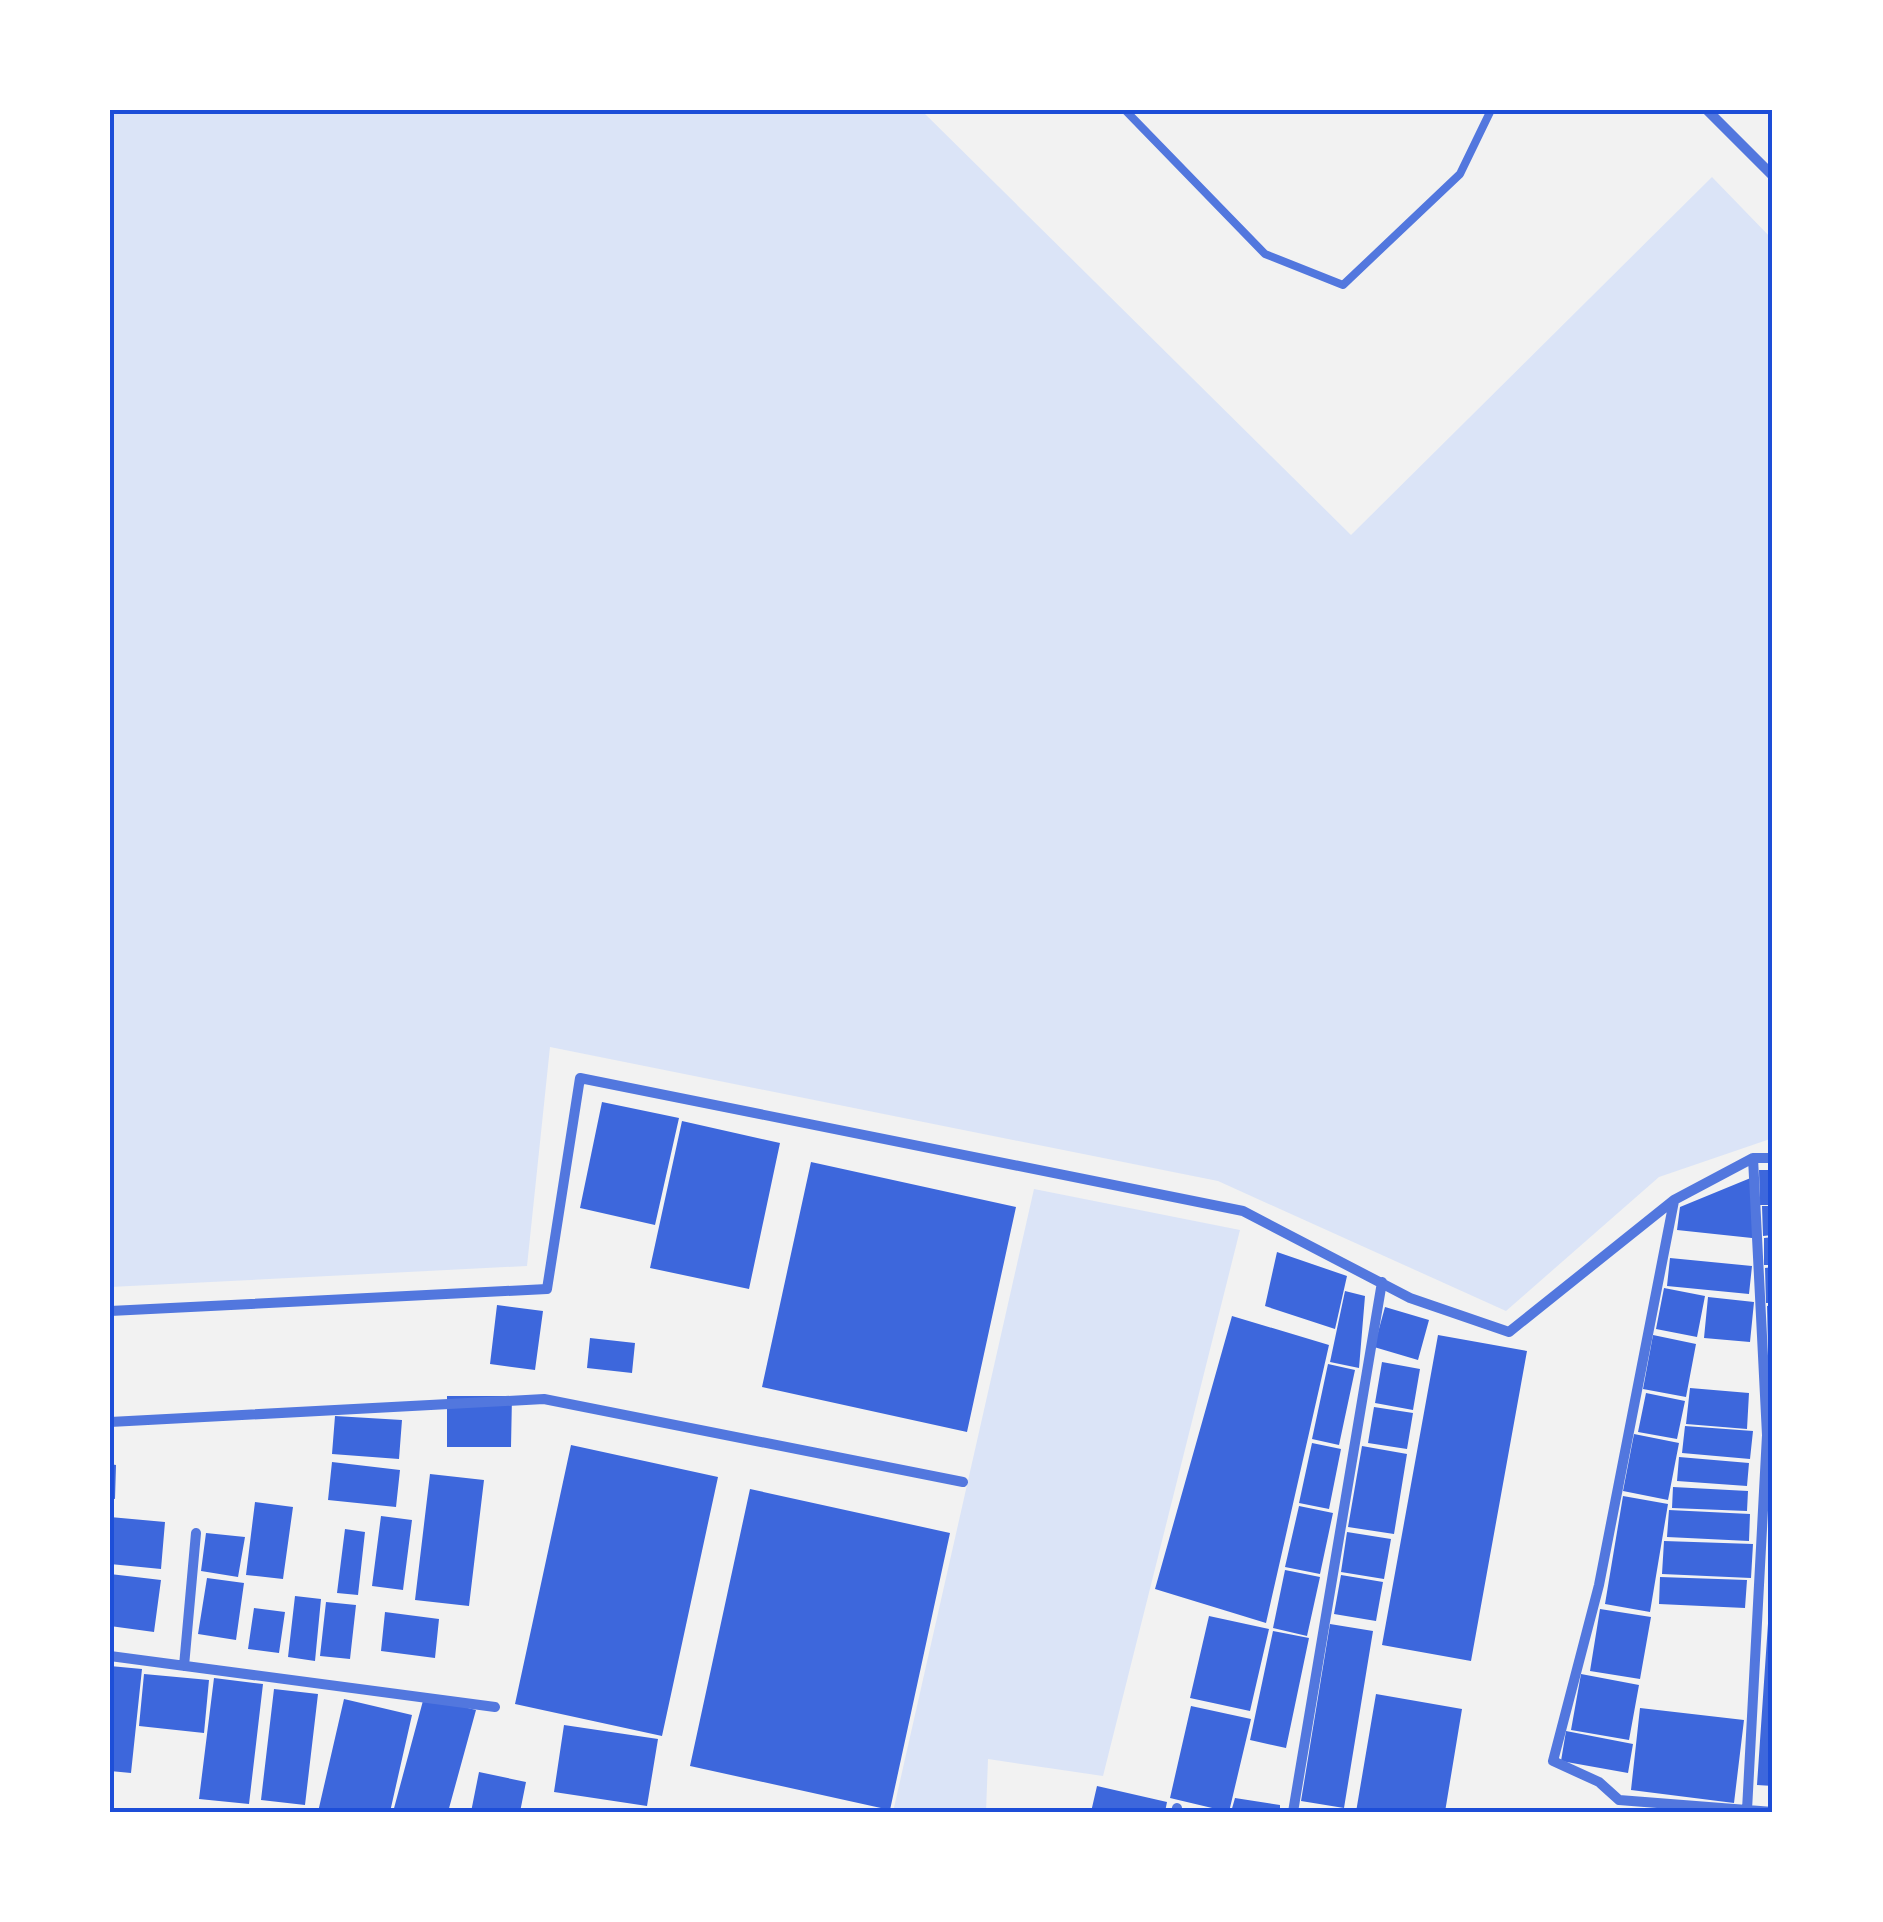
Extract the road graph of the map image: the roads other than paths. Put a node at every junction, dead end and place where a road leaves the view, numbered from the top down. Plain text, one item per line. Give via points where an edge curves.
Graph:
1 (1125, 110) edge
2 (1491, 110) edge
3 (1708, 110) edge
4 (1773, 176) edge
5 (1753, 1158) junction
6 (1773, 1158) edge
7 (1674, 1200) junction
8 (1382, 1282) junction
9 (110, 1311) edge
10 (110, 1422) edge
11 (963, 1482) dead end
12 (196, 1533) dead end
13 (110, 1656) edge
14 (184, 1666) junction
15 (495, 1707) dead end
16 (1618, 1806) edge
17 (1747, 1810) edge
18 (1292, 1812) edge
19 (1773, 1812) edge

1 - 2 lane via 1265,254 1342,285 1460,174
3 - 4 street
5 - 6 street
5 - 7 street
5 - 17 street via 1767,1436
7 - 8 street via 1510,1332
7 - 16 street via 1599,1585 1553,1761 1599,1782
8 - 9 street via 1243,1211 580,1078 547,1289
8 - 18 street
10 - 11 street via 544,1399
12 - 14 street
13 - 14 street
14 - 15 street
16 - 17 street
17 - 19 street

